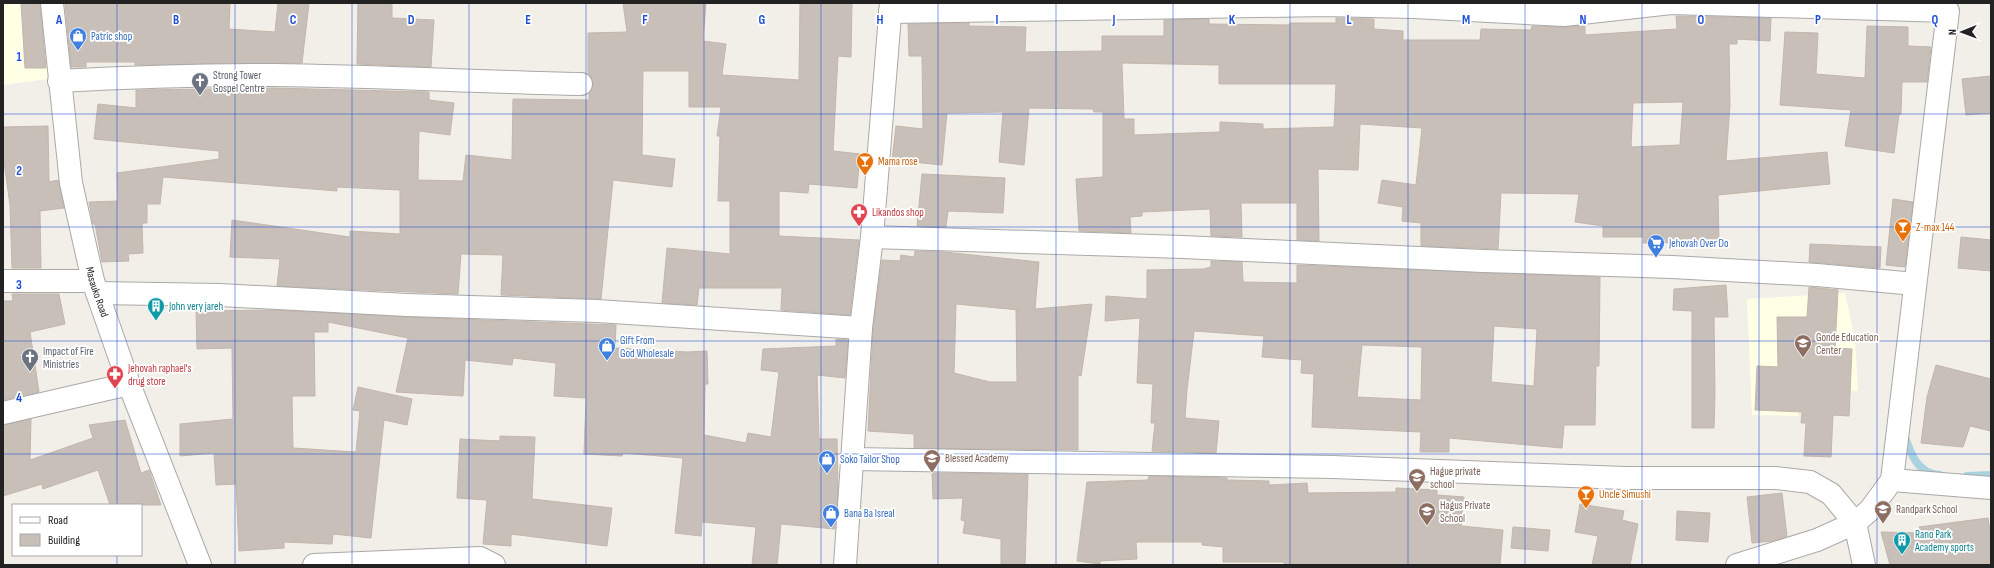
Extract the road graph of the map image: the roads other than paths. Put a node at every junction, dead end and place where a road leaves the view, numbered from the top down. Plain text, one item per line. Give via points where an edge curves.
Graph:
1 (52, 3) edge
2 (891, 7) edge
3 (59, 81) junction
4 (581, 84) dead end
5 (872, 237) junction
6 (3, 281) edge
7 (1916, 284) junction
8 (95, 287) junction
9 (861, 328) junction
10 (129, 384) junction
11 (3, 413) edge
12 (853, 459) junction
13 (1892, 480) junction
14 (1991, 488) edge
15 (1855, 523) junction
16 (200, 565) edge
17 (314, 565) edge
18 (494, 565) edge
19 (845, 565) edge
20 (1737, 565) edge
21 (1864, 565) edge

1 - 3 street, Masauko Road
2 - 5 street
2 - 7 street via 1325,5 1564,15 1671,3 1948,11
3 - 4 street via 170,75 275,75
3 - 8 street, Masauko Road via 71,183
5 - 7 street via 1672,267 1818,275
5 - 9 street
6 - 8 street
7 - 13 street
8 - 9 street via 407,304 597,311
8 - 10 street, Masauko Road
9 - 12 street
10 - 11 street
10 - 16 street, Masauko Road
12 - 15 street via 1325,467 1625,478 1776,478 1810,482 1831,494
12 - 19 street
13 - 14 street
13 - 15 street via 1870,510
15 - 20 street via 1817,540
15 - 21 street
17 - 18 street via 480,558

